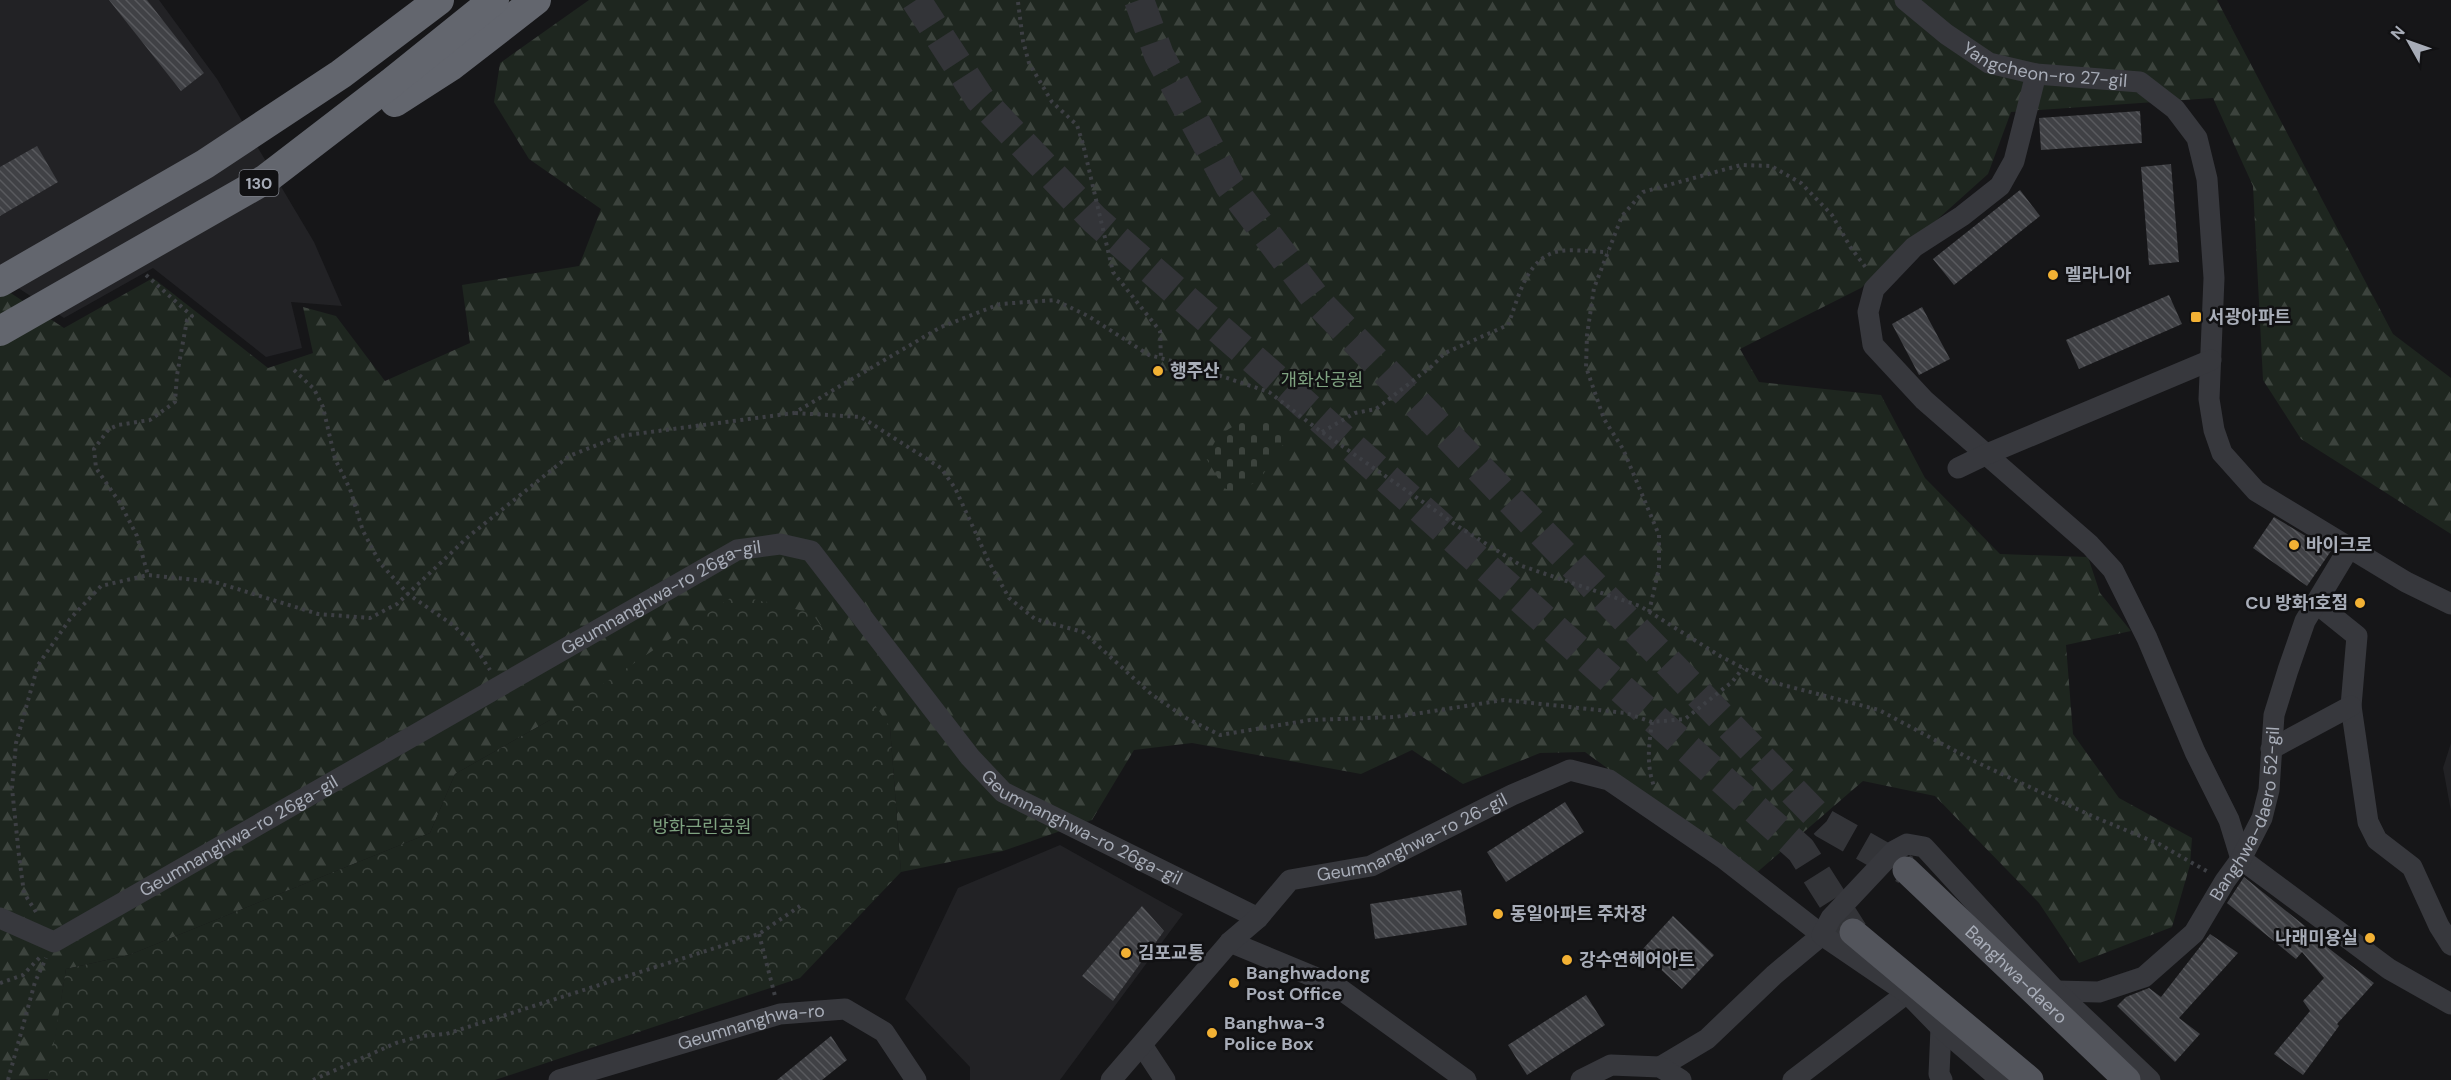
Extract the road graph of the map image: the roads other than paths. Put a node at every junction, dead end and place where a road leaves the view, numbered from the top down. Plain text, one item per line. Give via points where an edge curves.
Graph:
1 (411, 0) edge
2 (439, 0) edge
3 (494, 0) edge
4 (536, 0) edge
5 (1905, 0) edge
6 (2036, 74) junction
7 (205, 164) junction
8 (266, 179) junction
9 (0, 282) edge
10 (0, 331) edge
11 (2211, 360) junction
12 (1985, 455) junction
13 (1958, 468) dead end
14 (2349, 548) junction
15 (2316, 603) junction
16 (2451, 604) edge
17 (2351, 706) junction
18 (2271, 749) junction
19 (2241, 859) junction
20 (1905, 870) tunnel mouth
21 (0, 918) edge
22 (1258, 918) junction
23 (1853, 932) tunnel mouth
24 (1822, 935) junction
25 (1230, 942) junction
26 (2451, 945) edge
27 (2056, 991) junction
28 (1906, 993) junction
29 (2451, 1004) edge
30 (1941, 1028) junction
31 (1142, 1045) junction
32 (1660, 1067) junction
33 (559, 1080) edge
34 (916, 1080) edge
35 (1111, 1080) edge
36 (1165, 1080) edge
37 (1466, 1080) edge
38 (1581, 1080) edge
39 (1681, 1080) edge
40 (1793, 1080) edge
41 (1942, 1080) edge
42 (2001, 1080) edge
43 (2030, 1080) edge
44 (2127, 1080) edge
45 (2150, 1080) edge

1 - 7 highway via 315,68
2 - 7 highway, 130 via 341,74
3 - 8 highway, 130
4 - 8 highway via 451,66 353,130
5 - 6 street, Yangcheon-ro 27-gil via 1989,63
6 - 11 street, Yangcheon-ro 27-gil via 2140,82 2175,108 2197,138 2207,179 2214,278
6 - 12 street via 2014,160 2000,186 1914,247 1875,289 1868,312 1873,345 1924,400
7 - 9 highway, 130
8 - 10 highway, 130
11 - 12 street
11 - 14 street, Yangcheon-ro 27-gil via 2209,399 2222,453 2256,491
12 - 13 street
12 - 19 street via 2113,570 2229,820
14 - 15 street, Banghwa-daero 52-gil
14 - 16 street, Yangcheon-ro 27-gil
15 - 17 street via 2357,636
15 - 18 street, Banghwa-daero 52-gil via 2306,621 2274,715
17 - 18 street
17 - 26 street via 2368,822 2378,840 2412,867
18 - 19 street, Banghwa-daero 52-gil via 2269,790 2262,818
19 - 27 street, Banghwa-daero 52-gil via 2194,933 2144,977 2099,992
19 - 29 street via 2389,969
20 - 44 main road, Banghwa-daero
21 - 22 street, Geumnanghwa-ro 26ga-gil via 54,942 737,550 780,543 811,551 970,757 1003,792
22 - 24 street, Geumnanghwa-ro 26-gil via 1290,880 1371,866 1570,770 1609,780 1723,858
22 - 25 street, Geumnanghwa-ro 26-gil
23 - 43 main road
24 - 27 street via 1831,918 1893,851 1907,844 1924,847
24 - 28 street, Geumnanghwa-ro 26-gil
24 - 32 street via 1707,1040
25 - 31 street, Geumnanghwa-ro 26-gil
25 - 37 street via 1336,986
27 - 45 street
28 - 30 street, Geumnanghwa-ro 26-gil
28 - 40 street
30 - 41 street
30 - 42 street, Geumnanghwa-ro 26-gil
31 - 35 street, Geumnanghwa-ro 26-gil
31 - 36 street
32 - 38 street via 1611,1065
32 - 39 street
33 - 34 street, Geumnanghwa-ro via 780,1014 845,1010 884,1032

